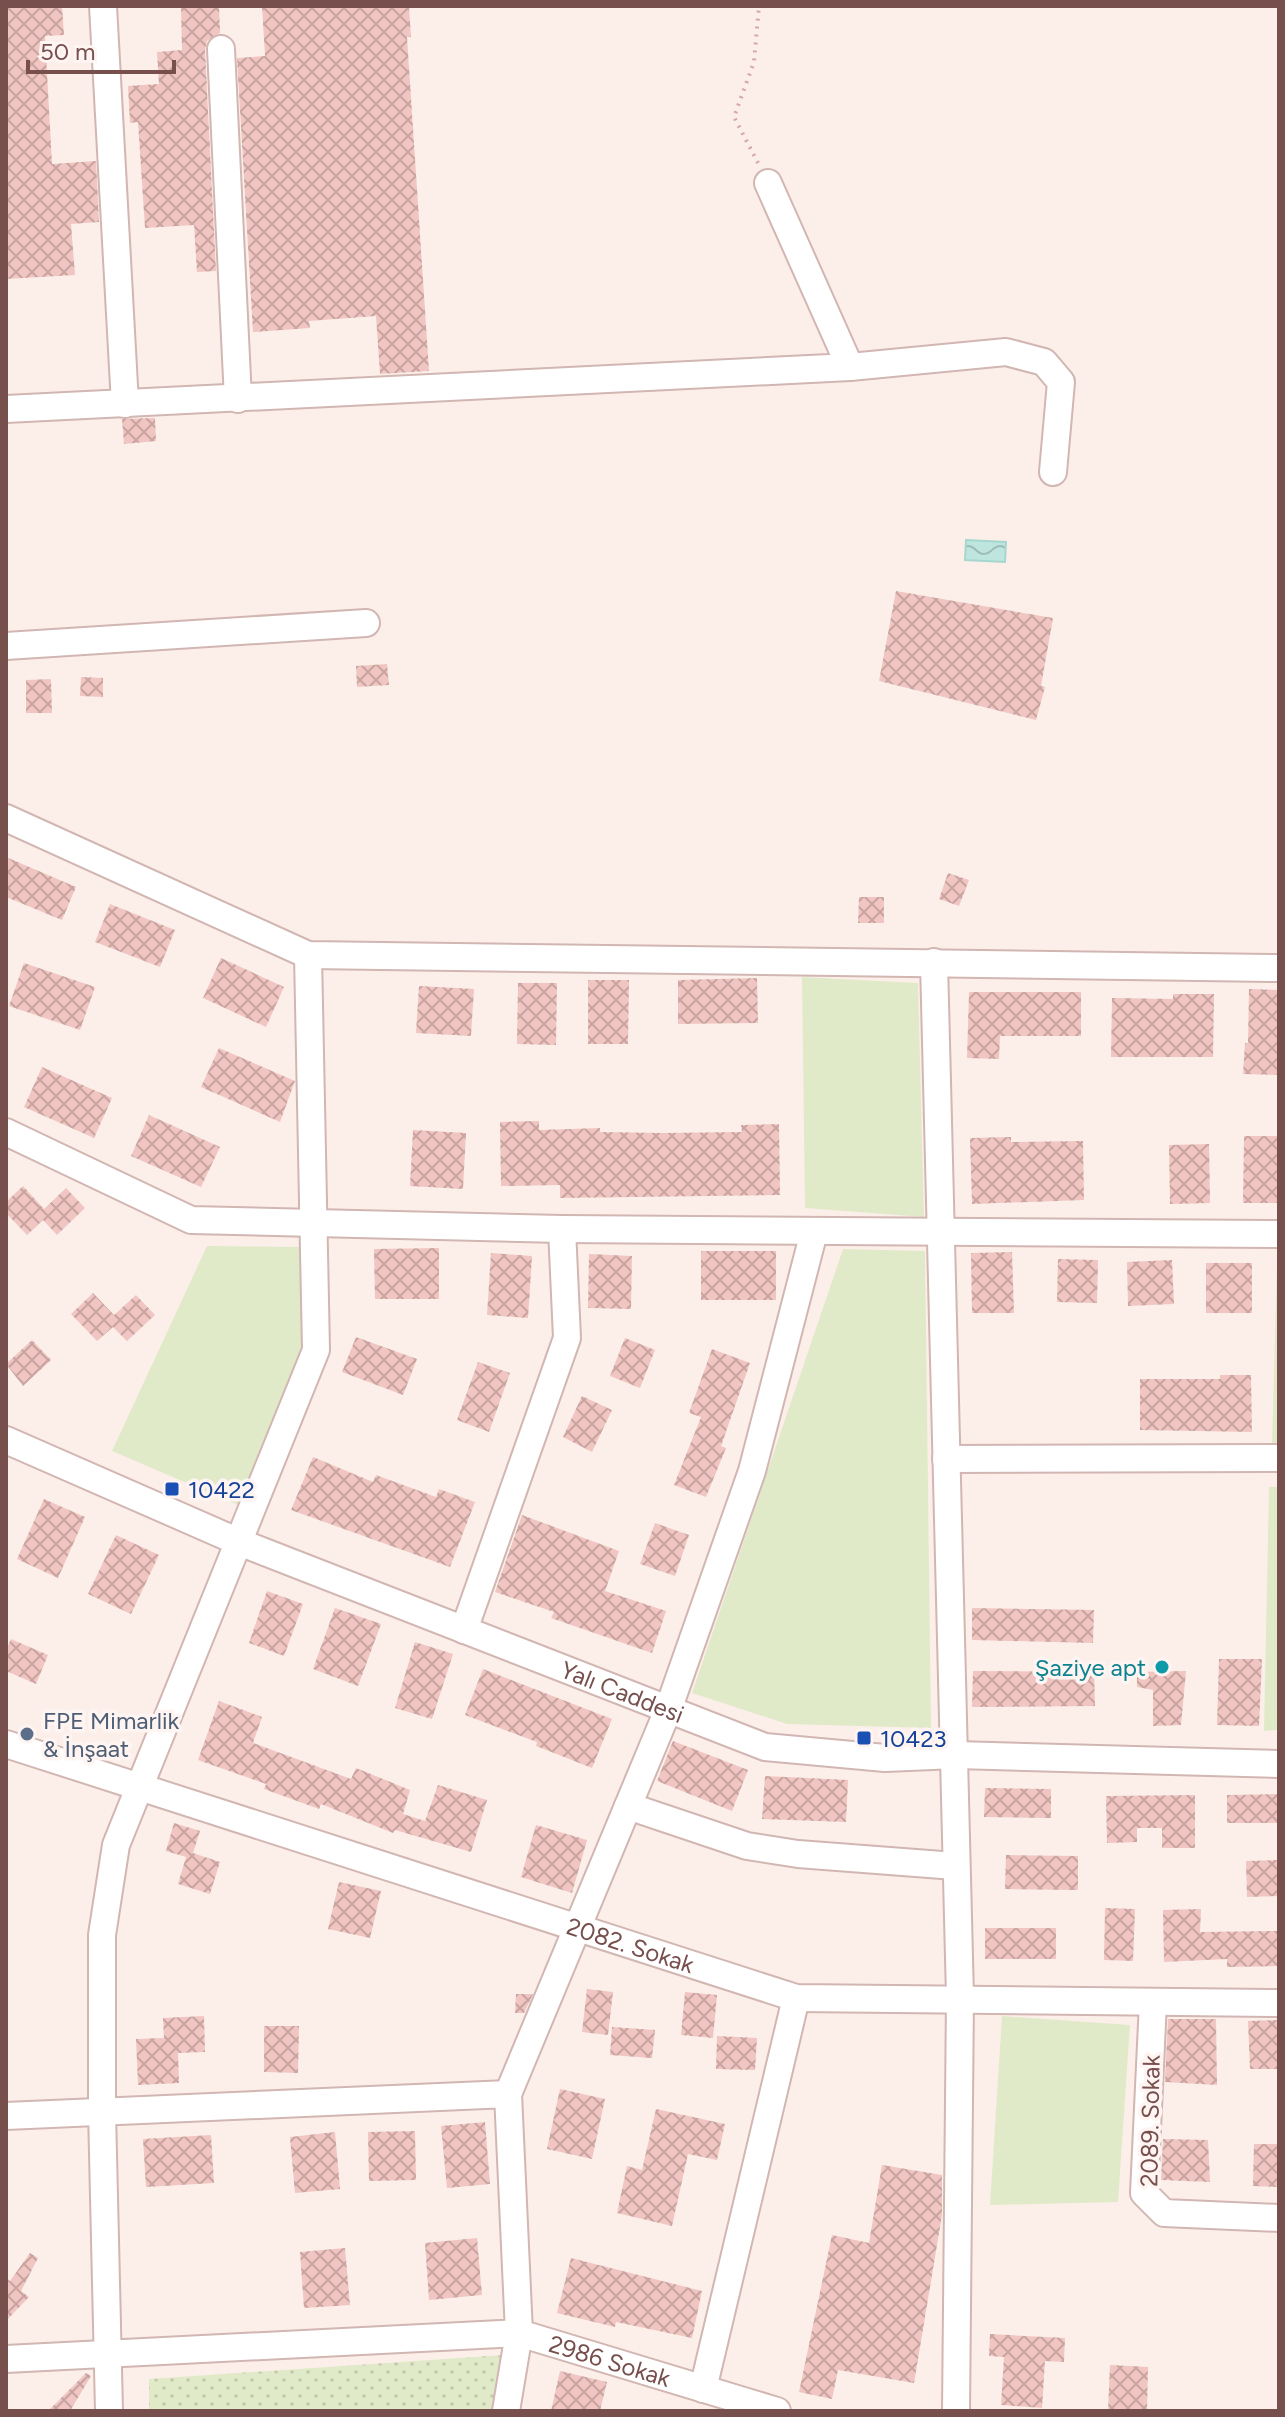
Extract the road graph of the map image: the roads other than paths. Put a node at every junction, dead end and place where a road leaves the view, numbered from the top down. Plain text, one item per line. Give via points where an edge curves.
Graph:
1 (103, 6) edge
2 (221, 49) dead end
3 (768, 183) road end
4 (850, 367) junction
5 (238, 399) junction
6 (125, 404) junction
7 (6, 409) edge
8 (1053, 472) dead end
9 (366, 623) dead end
10 (6, 646) edge
11 (6, 818) edge
12 (308, 955) junction
13 (934, 962) junction
14 (1279, 968) edge
15 (6, 1132) edge
16 (316, 1224) junction
17 (562, 1229) junction
18 (814, 1232) junction
19 (943, 1233) junction
20 (1279, 1234) edge
21 (6, 1440) edge
22 (1279, 1458) edge
23 (946, 1459) junction
24 (239, 1542) junction
25 (464, 1630) junction
26 (668, 1710) junction
27 (6, 1744) edge
28 (956, 1755) junction
29 (1279, 1764) edge
30 (139, 1789) junction
31 (628, 1806) junction
32 (955, 1866) junction
33 (578, 1930) junction
34 (960, 1997) junction
35 (796, 1998) junction
36 (1153, 2002) junction
37 (1279, 2003) edge
38 (508, 2094) junction
39 (102, 2111) junction
40 (6, 2116) edge
41 (1279, 2218) edge
42 (519, 2333) junction
43 (106, 2353) junction
44 (6, 2359) edge
45 (703, 2389) junction
46 (109, 2411) edge
47 (506, 2411) edge
48 (777, 2411) edge
49 (956, 2411) edge

1 - 6 street
2 - 5 street
3 - 4 street
4 - 5 street
4 - 8 street via 1006,352 1044,362 1061,382
5 - 6 street
6 - 7 street
9 - 10 street
11 - 12 street
12 - 13 street
12 - 16 street
13 - 14 street
13 - 19 street
15 - 16 street via 191,1220
16 - 17 street
16 - 24 street via 316,1350
17 - 18 street
17 - 25 street via 567,1338
18 - 19 street
18 - 26 street via 752,1471
19 - 20 street
19 - 23 street
21 - 24 street, Yalı Caddesi
22 - 23 street
23 - 28 street
24 - 25 street, Yalı Caddesi
24 - 30 street
25 - 26 street, Yalı Caddesi
26 - 28 street, Yalı Caddesi via 765,1747 885,1758
26 - 31 street
27 - 30 street, 2082. Sokak
28 - 29 street, Yalı Caddesi
28 - 32 street
30 - 33 street, 2082. Sokak
30 - 39 street via 116,1845 102,1935
31 - 32 street via 747,1846
31 - 33 street
32 - 34 street
33 - 35 street, 2082. Sokak
33 - 38 street
34 - 35 street, 2082. Sokak
34 - 36 street, 2082. Sokak
34 - 49 street
35 - 45 street
36 - 37 street, 2082. Sokak
36 - 41 street, 2089. Sokak via 1144,2193 1164,2213
38 - 39 street
38 - 42 street
39 - 40 street
39 - 43 street
42 - 43 street
42 - 45 street, 2986 Sokak
42 - 47 street, 2986 Sokak
43 - 44 street
43 - 46 street
45 - 48 street, 2986 Sokak

